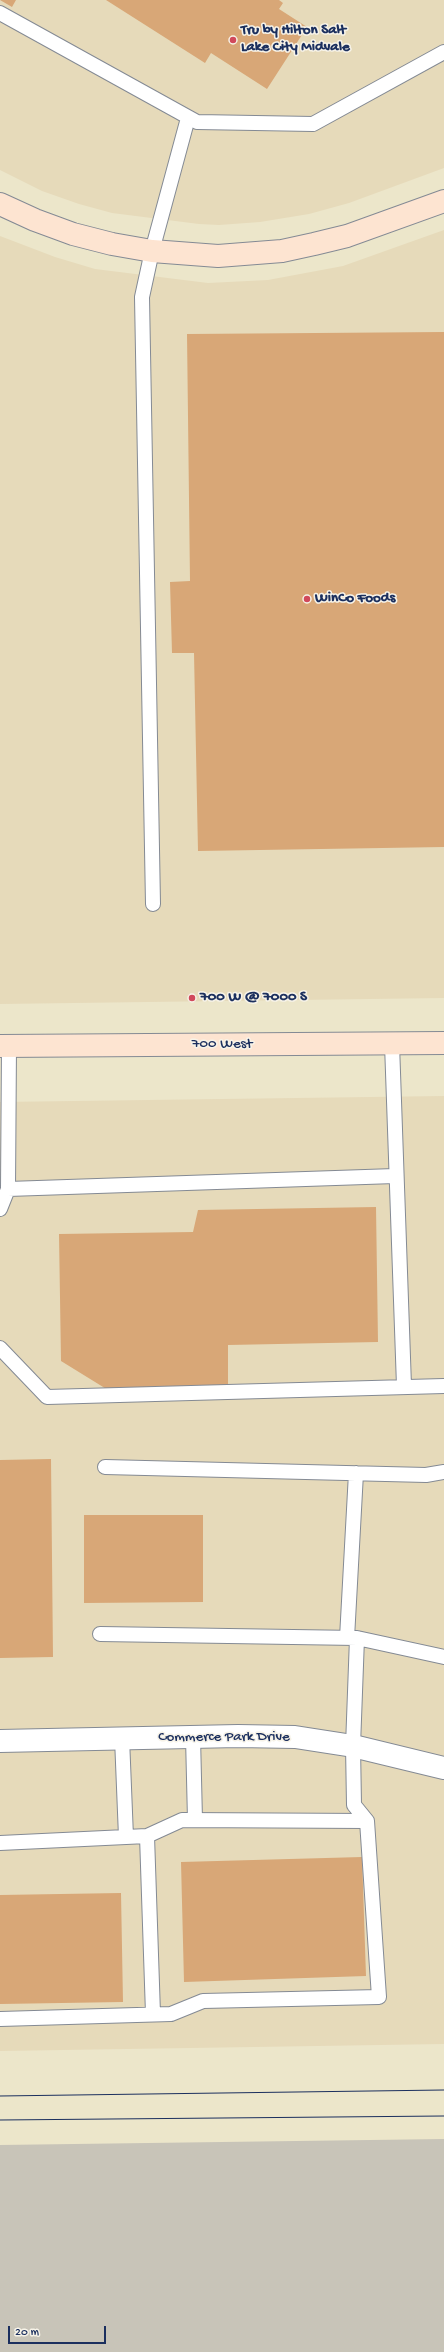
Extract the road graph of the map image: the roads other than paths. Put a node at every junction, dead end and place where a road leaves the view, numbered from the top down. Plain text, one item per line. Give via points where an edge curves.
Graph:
1 (0, 13) edge
2 (444, 52) edge
3 (188, 118) junction
4 (444, 201) edge
5 (0, 204) edge
6 (152, 251) junction
7 (153, 904) dead end
8 (444, 1043) edge
9 (392, 1044) junction
10 (4, 1046) edge
11 (395, 1176) junction
12 (8, 1189) junction
13 (0, 1208) edge
14 (0, 1348) edge
15 (404, 1386) junction
16 (444, 1386) edge
17 (106, 1467) dead end
18 (444, 1472) edge
19 (356, 1474) junction
20 (100, 1634) dead end
21 (352, 1638) junction
22 (444, 1658) edge
23 (193, 1737) junction
24 (122, 1738) junction
25 (0, 1741) edge
26 (353, 1746) junction
27 (444, 1768) edge
28 (195, 1820) junction
29 (367, 1821) junction
30 (147, 1836) junction
31 (126, 1837) junction
32 (0, 1843) edge
33 (153, 2014) junction
34 (0, 2019) edge

1 - 3 lane
2 - 3 lane via 313,124 197,122
3 - 6 lane
4 - 6 street via 347,236 282,251 218,256
5 - 6 street via 73,234
6 - 7 lane via 142,297
8 - 9 street, 700 West
9 - 10 street, 700 West
9 - 11 lane
10 - 12 lane
11 - 12 lane
11 - 15 lane
12 - 13 lane
14 - 15 lane via 47,1397
15 - 16 lane
17 - 19 lane
18 - 19 lane via 426,1475
19 - 21 lane
20 - 21 lane
21 - 22 lane
21 - 26 lane
23 - 24 street, Commerce Park Drive
23 - 26 street, Commerce Park Drive via 295,1737
23 - 28 lane
24 - 25 street, Commerce Park Drive
24 - 31 lane
26 - 27 street, Commerce Park Drive
26 - 29 lane via 354,1805
28 - 29 lane
28 - 30 lane via 182,1820
29 - 33 lane via 379,1997 203,2001 171,2014
30 - 31 lane
30 - 33 lane
31 - 32 lane
33 - 34 lane

